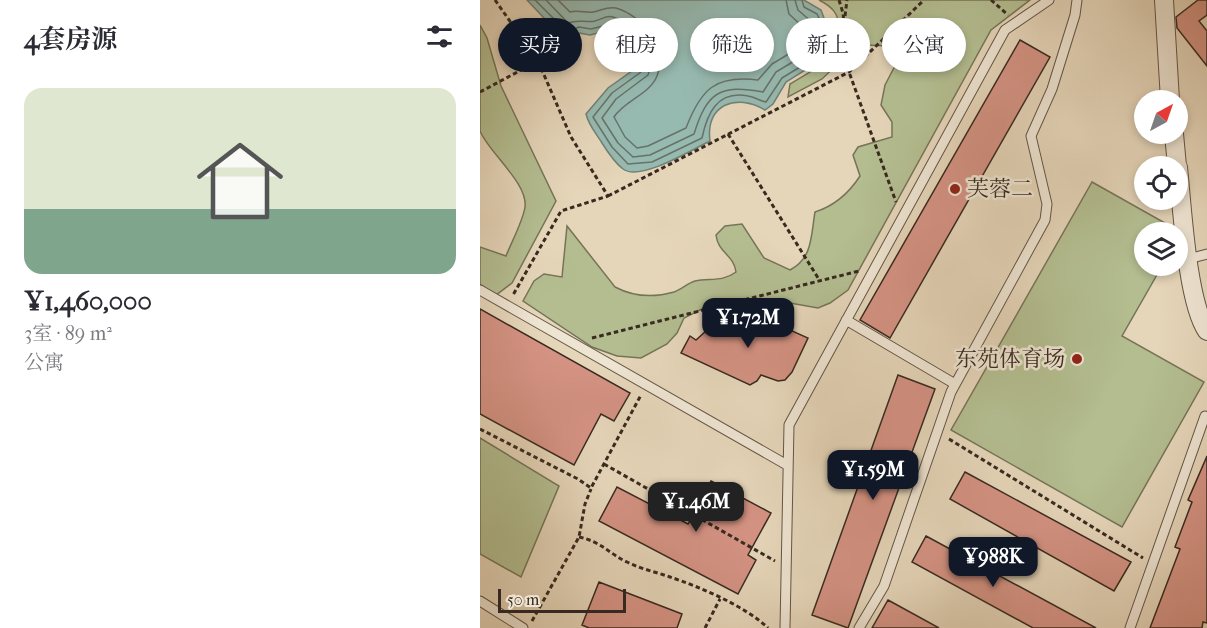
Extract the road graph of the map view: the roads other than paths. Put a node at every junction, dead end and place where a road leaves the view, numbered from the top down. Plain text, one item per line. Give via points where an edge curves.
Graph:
1 (1049, 0) edge
2 (1077, 0) edge
3 (1164, 0) edge
4 (1169, 90) edge
5 (1207, 254) edge
6 (1188, 259) joint
7 (480, 290) edge
8 (846, 320) junction
9 (1207, 331) edge
10 (955, 384) junction
11 (1205, 416) dead end
12 (787, 465) junction
13 (480, 601) edge
14 (523, 628) edge
15 (784, 628) edge
16 (859, 628) edge
17 (1130, 628) edge

1 - 8 lane via 1005,30
2 - 10 lane via 1052,89 1031,136 1047,204 1045,220
3 - 4 street
5 - 6 lane
6 - 9 street via 1200,321
7 - 12 lane
8 - 10 lane
8 - 12 lane via 789,425
10 - 16 lane via 884,586
11 - 17 lane
12 - 15 lane
13 - 14 lane

